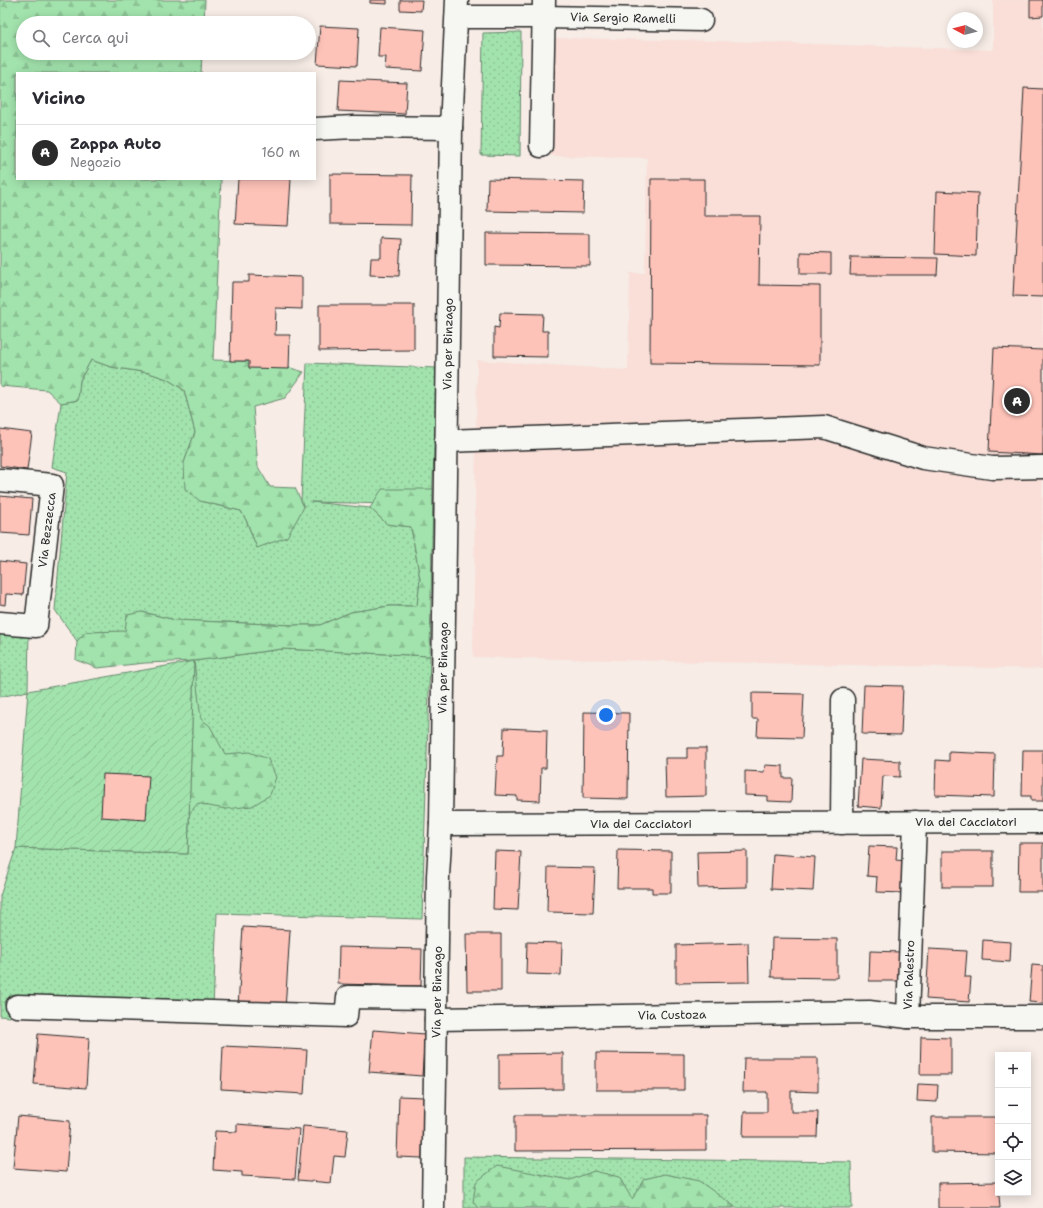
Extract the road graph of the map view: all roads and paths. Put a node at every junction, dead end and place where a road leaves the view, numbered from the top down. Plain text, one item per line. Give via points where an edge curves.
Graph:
1 (457, 9) edge
2 (544, 9) edge
3 (701, 20) dead end
4 (451, 128) junction
5 (316, 129) edge
6 (541, 146) dead end
7 (446, 441) junction
8 (1043, 467) edge
9 (0, 480) edge
10 (0, 623) edge
11 (843, 700) dead end
12 (915, 822) junction
13 (1043, 822) edge
14 (842, 823) junction
15 (441, 824) junction
16 (17, 1006) dead end
17 (436, 1008) junction
18 (908, 1017) junction
19 (1043, 1018) edge
20 (433, 1208) edge

1 - 2 street, Via Sergio Ramelli
1 - 4 street, Via per Binzago
2 - 3 street, Via Sergio Ramelli
2 - 6 street
4 - 5 street
4 - 7 street, Via per Binzago
7 - 8 street via 824,427 923,458 992,468
7 - 15 street, Via per Binzago
9 - 10 street, Via Bezzecca via 52,486 36,626
11 - 14 street
12 - 13 street, Via dei Cacciatori
12 - 14 street, Via dei Cacciatori
12 - 18 street, Via Palestro
14 - 15 street, Via dei Cacciatori
15 - 17 street, Via per Binzago
16 - 17 street, Via Custoza via 346,1016 348,997
17 - 18 street, Via Custoza via 869,1012
17 - 20 street, Via per Binzago
18 - 19 street, Via Palestro

